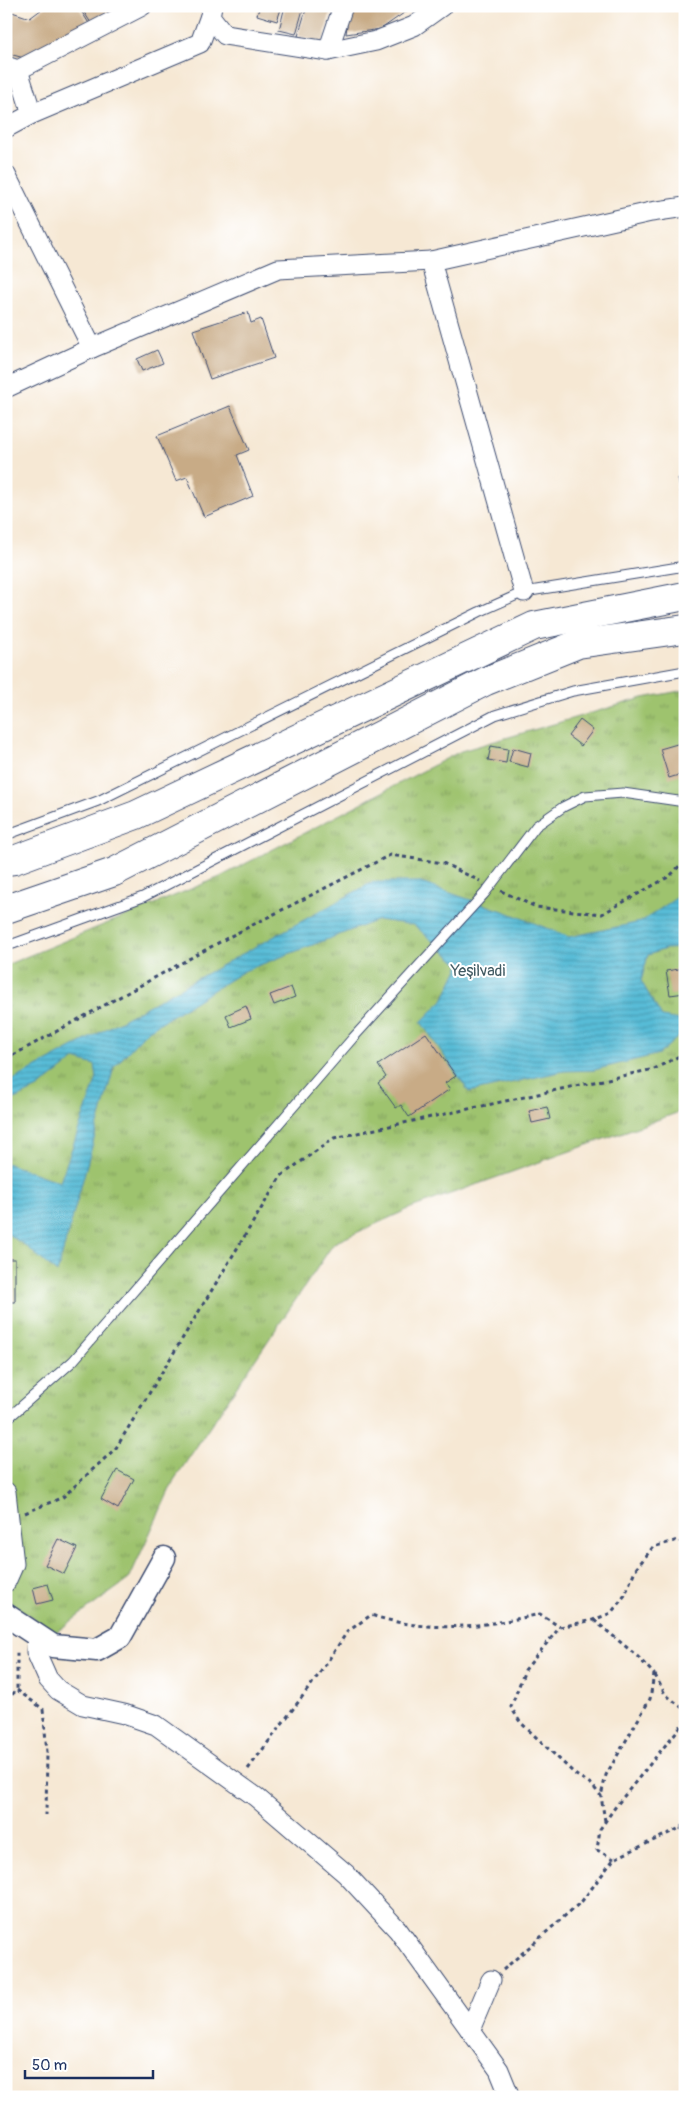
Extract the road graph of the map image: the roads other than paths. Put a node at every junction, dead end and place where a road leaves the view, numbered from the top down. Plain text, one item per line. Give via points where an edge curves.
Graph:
1 (142, 6) edge
2 (343, 6) edge
3 (442, 6) edge
4 (211, 11) edge
5 (328, 51) junction
6 (12, 68) edge
7 (32, 114) junction
8 (6, 128) edge
9 (6, 175) edge
10 (685, 207) edge
11 (431, 261) junction
12 (92, 348) junction
13 (6, 388) edge
14 (685, 566) edge
15 (524, 592) junction
16 (685, 596) edge
17 (685, 628) edge
18 (685, 671) edge
19 (685, 802) edge
20 (6, 836) edge
21 (6, 861) edge
22 (6, 909) edge
23 (6, 944) edge
24 (6, 1420) edge
25 (6, 1492) edge
26 (164, 1558) dead end
27 (6, 1582) edge
28 (11, 1619) edge
29 (37, 1636) junction
30 (491, 1980) road end
31 (470, 2030) junction
32 (510, 2097) edge

1 - 6 street
2 - 5 street
3 - 5 street via 414,26 376,41
4 - 5 street via 225,34
4 - 7 street via 200,43
6 - 7 street
7 - 8 street
9 - 12 street
10 - 11 street
11 - 12 street via 278,270
11 - 15 street
12 - 13 street
14 - 15 lane
15 - 20 lane via 98,801
16 - 21 main road via 534,626 136,815
17 - 22 main road via 578,644 486,681 114,872
18 - 23 lane via 573,691 495,716 143,898
19 - 24 lane via 623,793 585,796 536,826 487,889 73,1361
25 - 27 street via 14,1564
26 - 29 street via 120,1637 97,1650 53,1646
28 - 29 street
29 - 31 street via 36,1652 48,1678 58,1690 83,1706 124,1714 156,1725 256,1797 346,1874 398,1930
30 - 31 street
31 - 32 street via 499,2070

